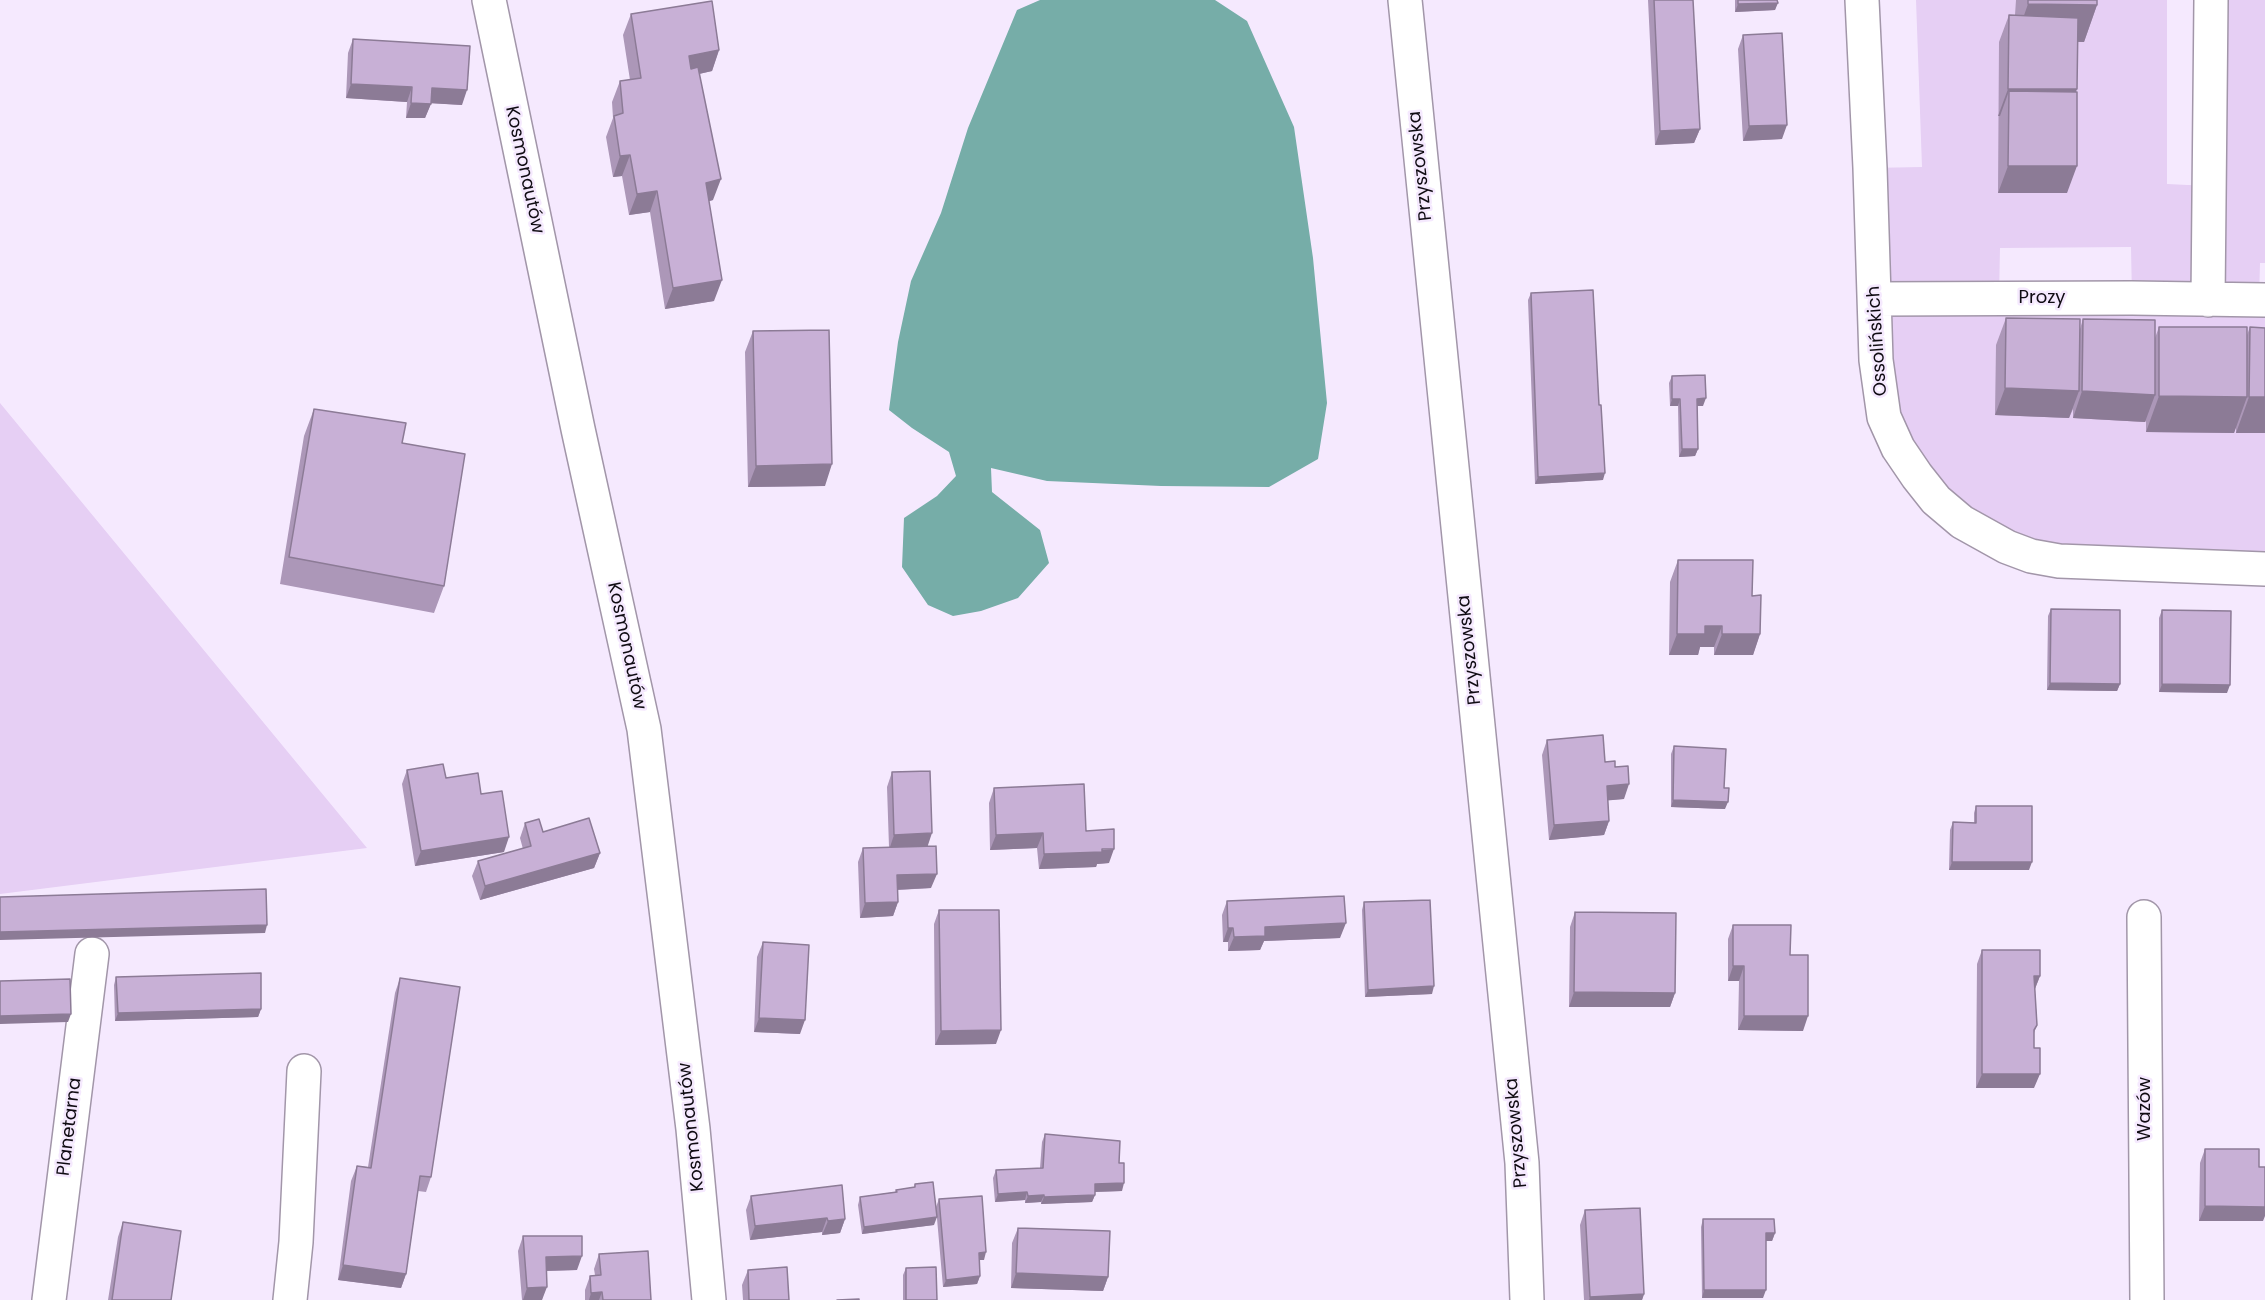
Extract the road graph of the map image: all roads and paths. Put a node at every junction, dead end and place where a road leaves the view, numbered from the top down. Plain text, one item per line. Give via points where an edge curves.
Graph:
1 (489, 0) edge
2 (1405, 0) edge
3 (1862, 0) edge
4 (2211, 0) edge
5 (1875, 299) junction
6 (2208, 300) junction
7 (2265, 300) edge
8 (2265, 569) edge
9 (2144, 917) dead end
10 (92, 954) dead end
11 (304, 1071) dead end
12 (49, 1300) edge
13 (290, 1300) edge
14 (709, 1300) edge
15 (1527, 1300) edge
16 (2147, 1300) edge

1 - 14 street, Kosmonautów via 644,729 693,1129
2 - 15 street, Przyszowska via 1520,1151
3 - 5 street, Ossolińskich
4 - 6 street
5 - 6 street, Prozy
5 - 8 street, Ossolińskich via 1876,360 1884,417 1917,476 1936,500 1962,522 2007,547 2059,561
6 - 7 street, Prozy
9 - 16 street, Wazów
10 - 12 street, Planetarna
11 - 13 street

